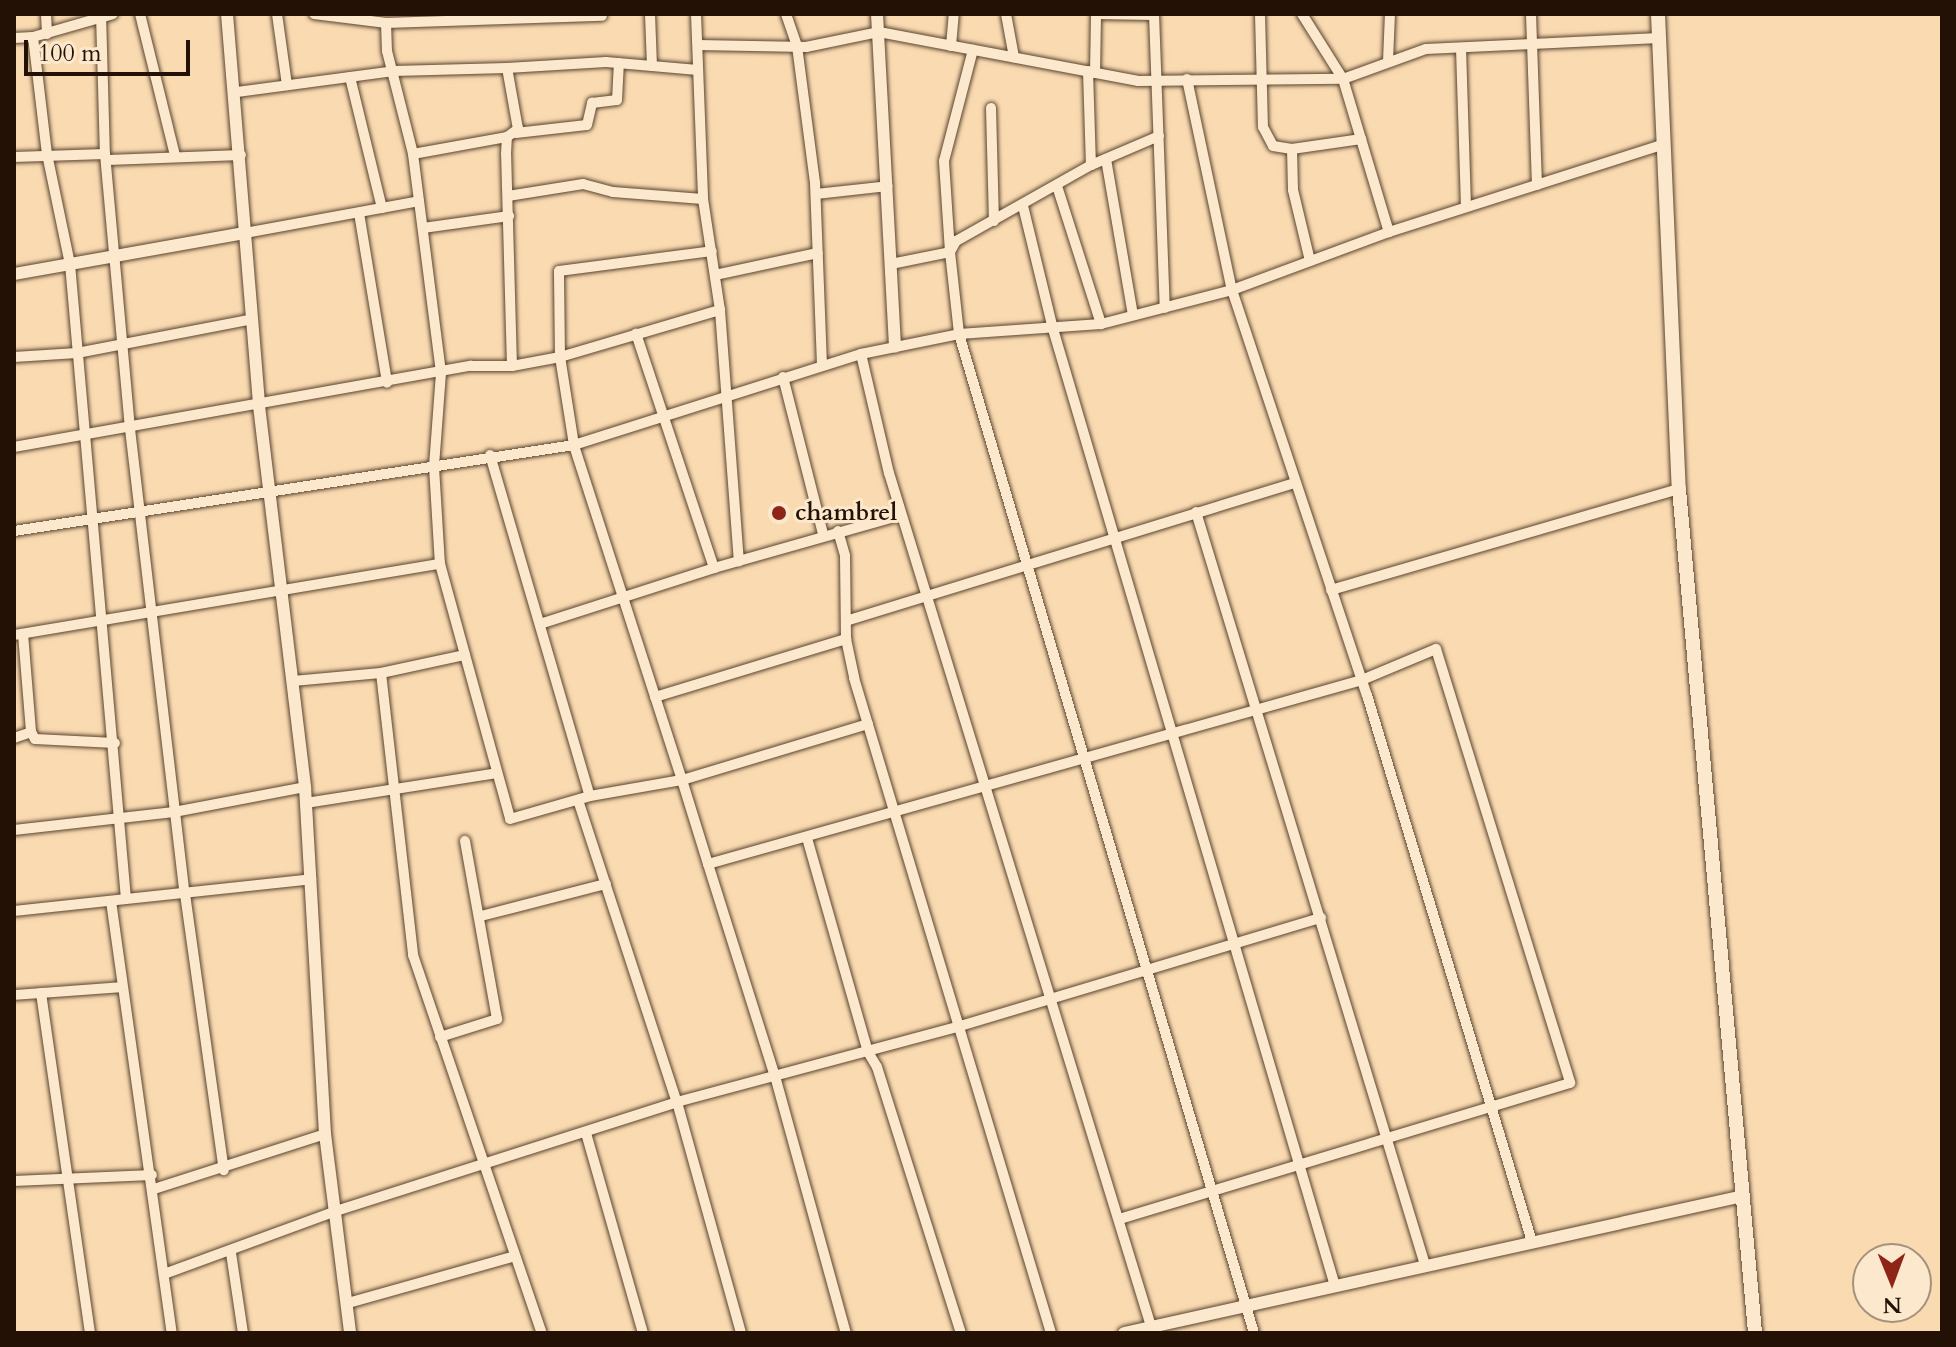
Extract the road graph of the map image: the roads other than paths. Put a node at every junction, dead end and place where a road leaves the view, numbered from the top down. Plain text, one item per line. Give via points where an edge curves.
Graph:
1 (46, 14) edge
2 (113, 14) edge
3 (140, 14) edge
4 (227, 14) edge
5 (277, 14) edge
6 (314, 14) edge
7 (650, 14) edge
8 (696, 14) edge
9 (786, 14) edge
10 (877, 14) edge
11 (954, 14) edge
12 (1006, 14) edge
13 (1096, 14) edge
14 (1154, 14) edge
15 (1260, 14) edge
16 (1302, 14) edge
17 (1390, 14) edge
18 (1531, 14) edge
19 (1658, 14) edge
20 (569, 16) edge
21 (602, 16) edge
22 (101, 17) edge
23 (450, 17) edge
24 (386, 23) junction
25 (879, 32) junction
26 (47, 34) junction
27 (33, 37) junction
28 (14, 38) edge
29 (1659, 38) junction
30 (698, 45) junction
31 (1533, 45) junction
32 (797, 46) junction
33 (951, 46) junction
34 (1461, 48) junction
35 (973, 50) junction
36 (1014, 57) junction
37 (1388, 61) junction
38 (619, 63) junction
39 (652, 66) junction
40 (507, 68) junction
41 (698, 70) junction
42 (394, 71) junction
43 (1091, 72) junction
44 (350, 77) junction
45 (1187, 79) junction
46 (1260, 79) junction
47 (1343, 79) junction
48 (1156, 80) junction
49 (287, 85) junction
50 (237, 92) junction
51 (991, 108) dead end
52 (511, 135) junction
53 (1159, 136) junction
54 (1361, 139) junction
55 (1661, 145) junction
56 (1292, 149) junction
57 (47, 154) junction
58 (413, 154) junction
59 (175, 155) junction
60 (241, 155) junction
61 (14, 157) edge
62 (106, 157) junction
63 (1106, 159) junction
64 (1091, 165) junction
65 (1537, 185) junction
66 (888, 186) junction
67 (1057, 186) junction
68 (816, 194) junction
69 (508, 196) junction
70 (703, 199) junction
71 (419, 201) junction
72 (1023, 206) junction
73 (1466, 207) junction
74 (382, 208) junction
75 (359, 213) junction
76 (509, 216) junction
77 (994, 221) junction
78 (423, 228) junction
79 (1389, 232) junction
80 (245, 233) junction
81 (712, 251) junction
82 (950, 252) junction
83 (818, 253) junction
84 (114, 256) junction
85 (1310, 261) junction
86 (70, 264) junction
87 (891, 264) junction
88 (14, 274) edge
89 (715, 275) junction
90 (1232, 290) junction
91 (1165, 308) junction
92 (720, 310) junction
93 (1133, 315) junction
94 (253, 319) junction
95 (1101, 324) junction
96 (1053, 329) junction
97 (636, 334) junction
98 (959, 334) junction
99 (123, 342) junction
100 (895, 347) junction
101 (77, 353) junction
102 (861, 354) junction
103 (14, 357) edge
104 (560, 357) junction
105 (822, 363) junction
106 (512, 366) junction
107 (441, 373) junction
108 (783, 377) junction
109 (387, 383) junction
110 (725, 397) junction
111 (259, 406) junction
112 (662, 416) junction
113 (130, 429) junction
114 (82, 437) junction
115 (574, 445) junction
116 (14, 447) edge
117 (490, 455) junction
118 (434, 467) junction
119 (1295, 483) junction
120 (1679, 489) junction
121 (271, 493) junction
122 (141, 512) junction
123 (1196, 512) junction
124 (901, 515) junction
125 (88, 520) junction
126 (14, 531) edge
127 (838, 531) junction
128 (823, 534) junction
129 (1114, 536) junction
130 (739, 561) junction
131 (440, 564) junction
132 (1025, 564) junction
133 (714, 568) junction
134 (283, 590) junction
135 (1331, 590) junction
136 (927, 595) junction
137 (625, 596) junction
138 (153, 611) junction
139 (104, 619) junction
140 (849, 620) junction
141 (540, 624) junction
142 (18, 634) edge
143 (846, 639) junction
144 (465, 655) junction
145 (381, 673) junction
146 (1362, 680) junction
147 (293, 681) junction
148 (655, 697) junction
149 (1256, 709) junction
150 (868, 724) junction
151 (1172, 731) junction
152 (31, 732) junction
153 (14, 738) edge
154 (115, 743) junction
155 (1081, 759) junction
156 (497, 773) junction
157 (682, 780) junction
158 (305, 787) junction
159 (983, 788) junction
160 (395, 790) junction
161 (590, 796) junction
162 (578, 800) junction
163 (306, 803) junction
164 (174, 812) junction
165 (896, 815) junction
166 (119, 818) junction
167 (14, 830) edge
168 (807, 838) junction
169 (465, 841) dead end
170 (708, 864) junction
171 (311, 879) junction
172 (606, 884) junction
173 (185, 894) junction
174 (126, 899) junction
175 (111, 901) junction
176 (14, 911) edge
177 (481, 916) junction
178 (1321, 918) junction
179 (1234, 943) junction
180 (1146, 968) junction
181 (122, 987) junction
182 (41, 993) junction
183 (14, 995) edge
184 (1052, 997) junction
185 (960, 1026) junction
186 (440, 1037) junction
187 (868, 1052) junction
188 (775, 1076) junction
189 (677, 1102) junction
190 (1491, 1106) junction
191 (586, 1133) junction
192 (325, 1134) junction
193 (1387, 1138) junction
194 (483, 1166) junction
195 (1300, 1166) junction
196 (224, 1170) junction
197 (152, 1175) junction
198 (67, 1177) junction
199 (14, 1181) edge
200 (154, 1189) junction
201 (1213, 1191) junction
202 (1743, 1196) junction
203 (336, 1211) junction
204 (1119, 1219) junction
205 (1532, 1242) junction
206 (231, 1253) junction
207 (515, 1256) junction
208 (1425, 1265) junction
209 (164, 1274) junction
210 (1335, 1286) junction
211 (348, 1303) junction
212 (1246, 1304) junction
213 (1152, 1330) edge
214 (90, 1333) edge
215 (172, 1333) edge
216 (243, 1333) edge
217 (350, 1333) edge
218 (541, 1333) edge
219 (643, 1333) edge
220 (741, 1333) edge
221 (846, 1333) edge
222 (961, 1333) edge
223 (1051, 1333) edge
224 (1124, 1333) edge
225 (1254, 1333) edge
226 (1755, 1333) edge

1 - 26 street
2 - 22 street
3 - 59 street
4 - 50 street
5 - 49 street
6 - 24 street
7 - 39 street
8 - 30 street
9 - 32 street
10 - 25 street
11 - 33 street
12 - 36 street
13 - 14 street
13 - 43 street
14 - 48 street
15 - 46 street
16 - 47 street
17 - 37 street
18 - 31 street
19 - 29 main road
20 - 21 street
20 - 23 street
22 - 26 street
22 - 62 street
23 - 24 street
24 - 42 street
25 - 32 street
25 - 33 street
25 - 66 street
26 - 27 street
27 - 28 street
27 - 57 street
29 - 31 street
29 - 55 main road
30 - 32 street
30 - 41 street
31 - 34 street
31 - 65 street
32 - 68 street
33 - 35 street
34 - 37 street via 1426,49
34 - 73 street
35 - 36 street
35 - 82 street via 944,161
36 - 43 street
37 - 47 street
38 - 39 street
38 - 40 street
38 - 52 street via 617,100 592,103 587,125
39 - 41 street
40 - 42 street
40 - 52 street
41 - 70 street
42 - 44 street
42 - 58 street
43 - 48 street
43 - 64 street
44 - 49 street
44 - 74 street
45 - 46 street
45 - 48 street
45 - 90 street
46 - 47 street
46 - 56 street via 1263,127 1273,146
47 - 54 street
48 - 53 street
49 - 50 street
50 - 60 street
51 - 77 street
52 - 58 street
52 - 69 street
53 - 63 street
53 - 91 street
54 - 56 street
54 - 79 street
55 - 65 street
55 - 120 main road
56 - 85 street via 1293,190
57 - 61 street
57 - 62 street
57 - 86 street
58 - 71 street
59 - 60 street
59 - 62 street
60 - 80 street
62 - 84 street
63 - 64 street
63 - 93 street
64 - 67 street
65 - 73 street
66 - 68 street
66 - 87 street
67 - 72 street
67 - 95 street
68 - 83 street
69 - 70 street via 583,184 613,192
69 - 76 street
70 - 81 street
71 - 74 street
71 - 78 street
72 - 77 street
72 - 96 street
73 - 79 street
74 - 75 street
75 - 80 street
75 - 109 street
76 - 78 street
76 - 106 street
77 - 82 street via 956,241
78 - 107 street
79 - 85 street
80 - 84 street
80 - 94 street
81 - 89 street
81 - 104 street via 559,271
82 - 87 street
82 - 98 street
83 - 89 street
83 - 105 street
84 - 86 street
84 - 99 street
85 - 90 street
86 - 88 street
86 - 101 street
87 - 100 street
89 - 92 street
90 - 91 street
90 - 119 street
91 - 93 street
92 - 97 street
92 - 110 street
93 - 95 street
94 - 99 street
94 - 111 street
95 - 96 street
96 - 98 street
96 - 129 street
97 - 104 street
97 - 112 street
98 - 100 street
98 - 132 street
99 - 101 street
99 - 113 street
100 - 102 street
101 - 103 street
101 - 114 street
102 - 105 street
102 - 124 street
104 - 106 street
104 - 115 street
105 - 108 street
106 - 107 street via 471,366
107 - 109 street
107 - 118 street
108 - 110 street
108 - 128 street
109 - 111 street
110 - 112 street
110 - 130 street
111 - 113 street
111 - 121 street
112 - 115 street
112 - 133 street
113 - 114 street
113 - 122 street
114 - 116 street
114 - 125 street
115 - 117 street
115 - 137 street
117 - 118 street
117 - 141 street
118 - 121 street
118 - 131 street
119 - 123 street
119 - 135 street
120 - 135 street
120 - 202 main road
121 - 122 street
121 - 134 street
122 - 125 street
122 - 138 street
123 - 129 street
123 - 149 street
124 - 127 street
124 - 136 street
125 - 126 street
125 - 139 street
127 - 128 street
127 - 140 street
128 - 130 street
129 - 132 street
129 - 151 street
130 - 133 street
131 - 134 street
131 - 144 street
132 - 136 street
132 - 155 street
133 - 137 street
134 - 138 street
134 - 147 street
135 - 146 street
136 - 140 street
136 - 159 street
137 - 141 street
137 - 148 street
138 - 139 street
138 - 164 street
139 - 142 street
139 - 154 street
140 - 143 street
141 - 161 street
142 - 152 street
143 - 148 street
143 - 150 street
144 - 145 street
144 - 156 street
145 - 147 street
145 - 160 street
146 - 149 street
146 - 190 street
146 - 190 street via 1436,649 1570,1083
147 - 158 street
148 - 157 street
149 - 151 street
149 - 178 street
150 - 157 street
150 - 165 street
151 - 155 street
151 - 179 street
152 - 153 street
152 - 154 street via 35,739
154 - 166 street
155 - 159 street
155 - 180 street
156 - 160 street
156 - 162 street via 510,819
157 - 161 street
157 - 170 street
158 - 163 street
158 - 164 street
159 - 165 street
159 - 184 street
160 - 163 street
160 - 186 street via 413,955
161 - 162 street
162 - 172 street
163 - 171 street
164 - 166 street
164 - 173 street
165 - 168 street
165 - 185 street
166 - 167 street
166 - 174 street
168 - 170 street
168 - 187 street
169 - 177 street
170 - 188 street
171 - 173 street
171 - 192 street
172 - 177 street
172 - 189 street
173 - 174 street
173 - 196 street
174 - 175 street
175 - 176 street
175 - 181 street
177 - 186 street via 497,1019
178 - 179 street
178 - 193 street
179 - 180 street
179 - 195 street
180 - 184 street
180 - 201 street
181 - 182 street
181 - 197 street
182 - 183 street
182 - 198 street
184 - 185 street
184 - 204 street
185 - 187 street
185 - 223 street
186 - 194 street
187 - 188 street
187 - 222 street
188 - 189 street
188 - 221 street
189 - 191 street
189 - 220 street
190 - 193 street
190 - 205 street
191 - 194 street
191 - 219 street
192 - 196 street
192 - 203 street
193 - 195 street
193 - 208 street
194 - 203 street
194 - 207 street
195 - 201 street
195 - 210 street
196 - 200 street
197 - 198 street
197 - 200 street
198 - 199 street
198 - 214 street
200 - 209 street
201 - 204 street
201 - 212 street
202 - 205 street
202 - 226 main road
203 - 206 street
203 - 211 street
204 - 213 street
205 - 208 street
206 - 209 street
206 - 216 street
207 - 211 street
207 - 218 street
208 - 210 street
209 - 215 street
210 - 212 street
211 - 217 street
212 - 213 street
212 - 225 street
213 - 224 street

